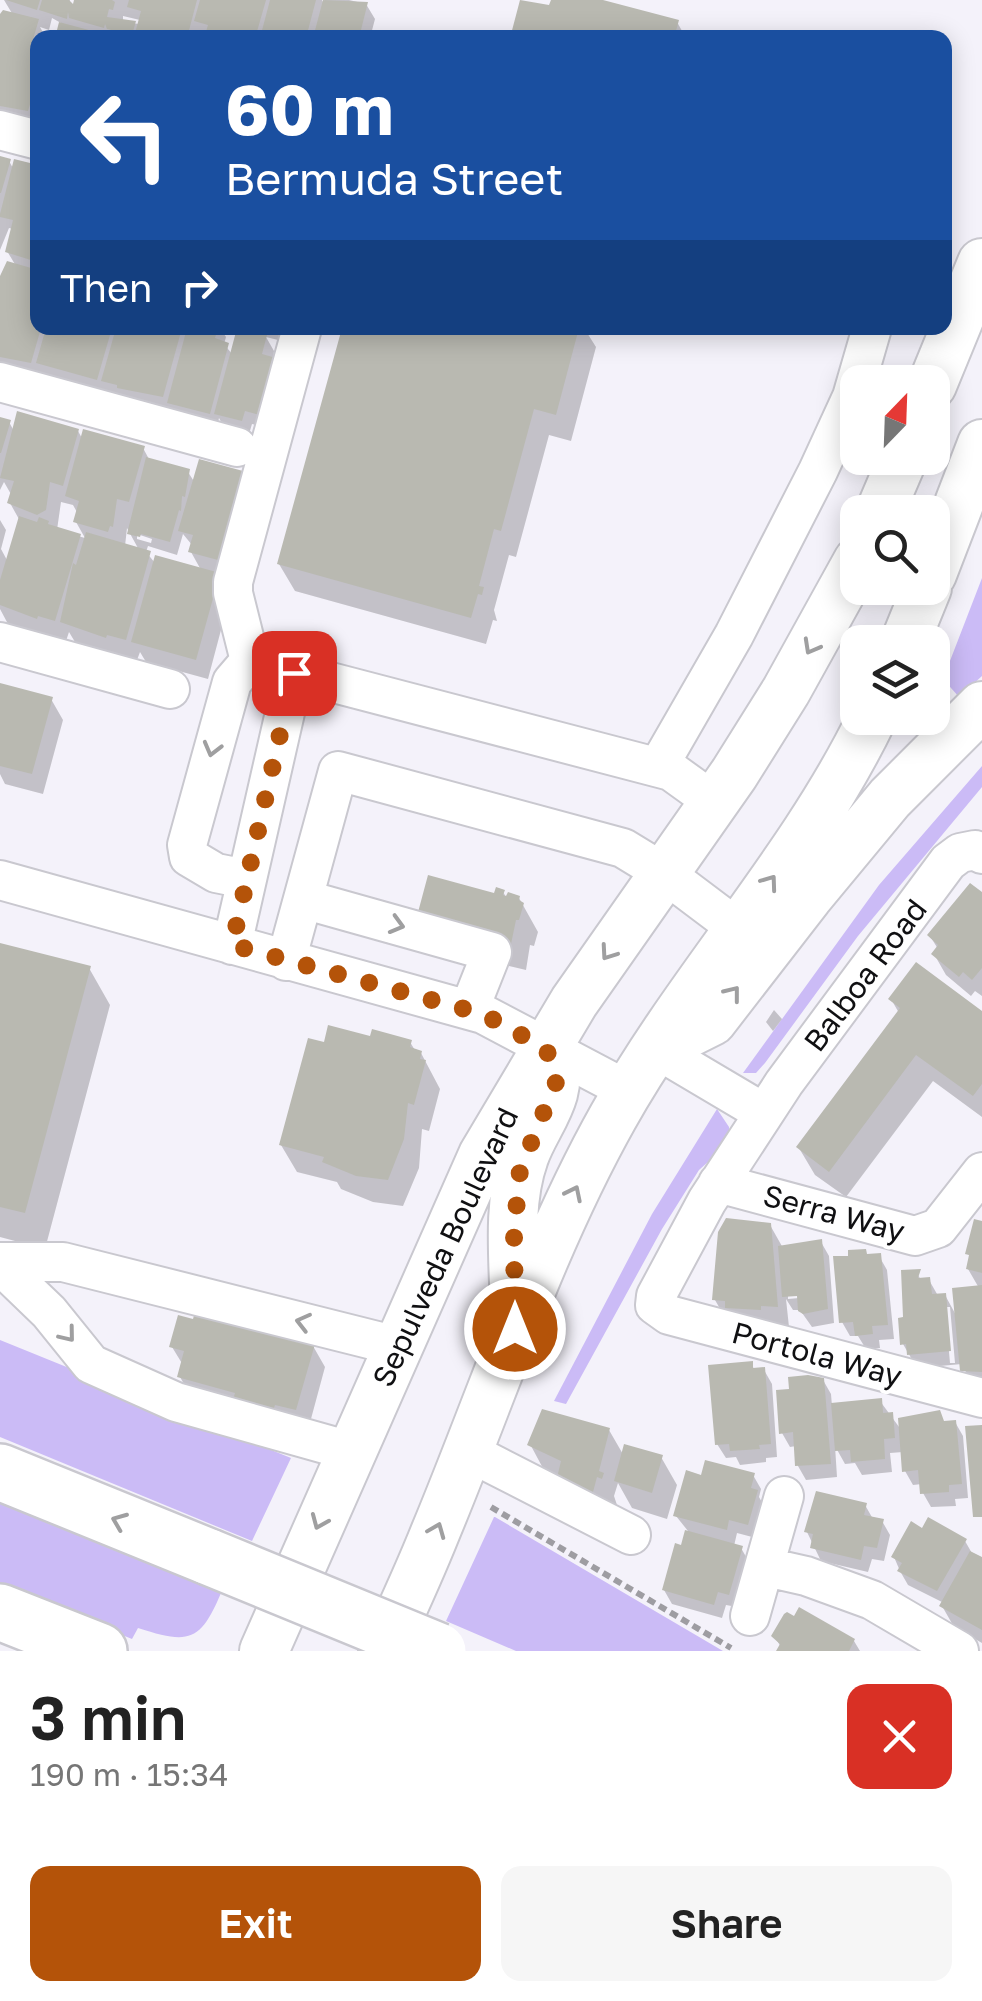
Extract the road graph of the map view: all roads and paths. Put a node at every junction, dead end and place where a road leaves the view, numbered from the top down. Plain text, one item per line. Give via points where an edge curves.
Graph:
1 (0, 130) edge
2 (30, 138) edge
3 (979, 282) edge
4 (300, 335) edge
5 (870, 335) edge
6 (863, 365) edge
7 (941, 365) edge
8 (0, 382) edge
9 (840, 427) edge
10 (982, 444) edge
11 (237, 447) dead end
12 (950, 527) edge
13 (840, 594) edge
14 (0, 642) edge
15 (250, 661) junction
16 (294, 673) junction
17 (170, 690) dead end
18 (982, 706) edge
19 (863, 735) edge
20 (658, 767) junction
21 (714, 802) junction
22 (978, 852) edge
23 (664, 873) junction
24 (246, 879) junction
25 (0, 880) edge
26 (303, 899) junction
27 (737, 928) junction
28 (232, 945) junction
29 (286, 961) junction
30 (469, 1010) junction
31 (545, 1048) junction
32 (656, 1050) junction
33 (629, 1091) junction
34 (764, 1113) junction
35 (982, 1172) edge
36 (718, 1183) junction
37 (0, 1264) edge
38 (655, 1305) joint
39 (515, 1329) junction
40 (397, 1346) junction
41 (982, 1398) edge
42 (350, 1451) junction
43 (468, 1451) junction
44 (0, 1472) edge
45 (784, 1496) dead end
46 (491, 1507) dead end
47 (630, 1534) dead end
48 (766, 1567) junction
49 (0, 1612) edge
50 (750, 1616) dead end
51 (99, 1651) edge
52 (264, 1651) edge
53 (383, 1651) edge
54 (438, 1651) edge
55 (736, 1651) edge
56 (959, 1651) edge

1 - 2 street
3 - 7 main road
4 - 15 street via 233,582
5 - 6 street
8 - 11 street
9 - 20 street
10 - 12 main road
13 -> 21 main road, Sepulveda Boulevard
14 - 17 street
15 - 16 street
15 -> 24 street via 226,699 187,844 190,858
16 - 20 street
16 - 24 street
32 -> 18 main road via 712,1021 890,798
27 -> 19 main road via 832,794
20 - 21 street
21 - 23 main road, Sepulveda Boulevard
22 - 34 street, Balboa Road via 948,862
23 - 26 street via 623,848 338,772
23 - 27 street
23 -> 31 main road, Sepulveda Boulevard
24 - 28 street
25 - 28 street
26 - 29 street
26 -> 30 street via 492,952
27 - 32 main road
28 - 29 street
29 - 30 street
30 - 31 street
31 - 33 street
31 - 39 main road via 557,1080 520,1170
31 - 40 main road, Sepulveda Boulevard via 483,1154
32 - 33 main road
32 - 34 street
39 -> 33 main road via 570,1202
34 - 36 street, Balboa Road
35 - 36 street, Serra Way via 938,1228 916,1236
36 - 38 street, Balboa Road
40 -> 37 street via 63,1262
37 -> 42 street via 91,1364 176,1402
38 - 41 street, Portola Way via 669,1315
39 - 43 main road
40 - 42 main road, Sepulveda Boulevard
42 -> 52 main road, Sepulveda Boulevard
43 - 47 street
53 -> 43 main road
54 -> 44 highway, bridge
45 - 48 street
46 - 55 path
48 - 50 street
48 - 56 street via 872,1600
49 - 51 highway

